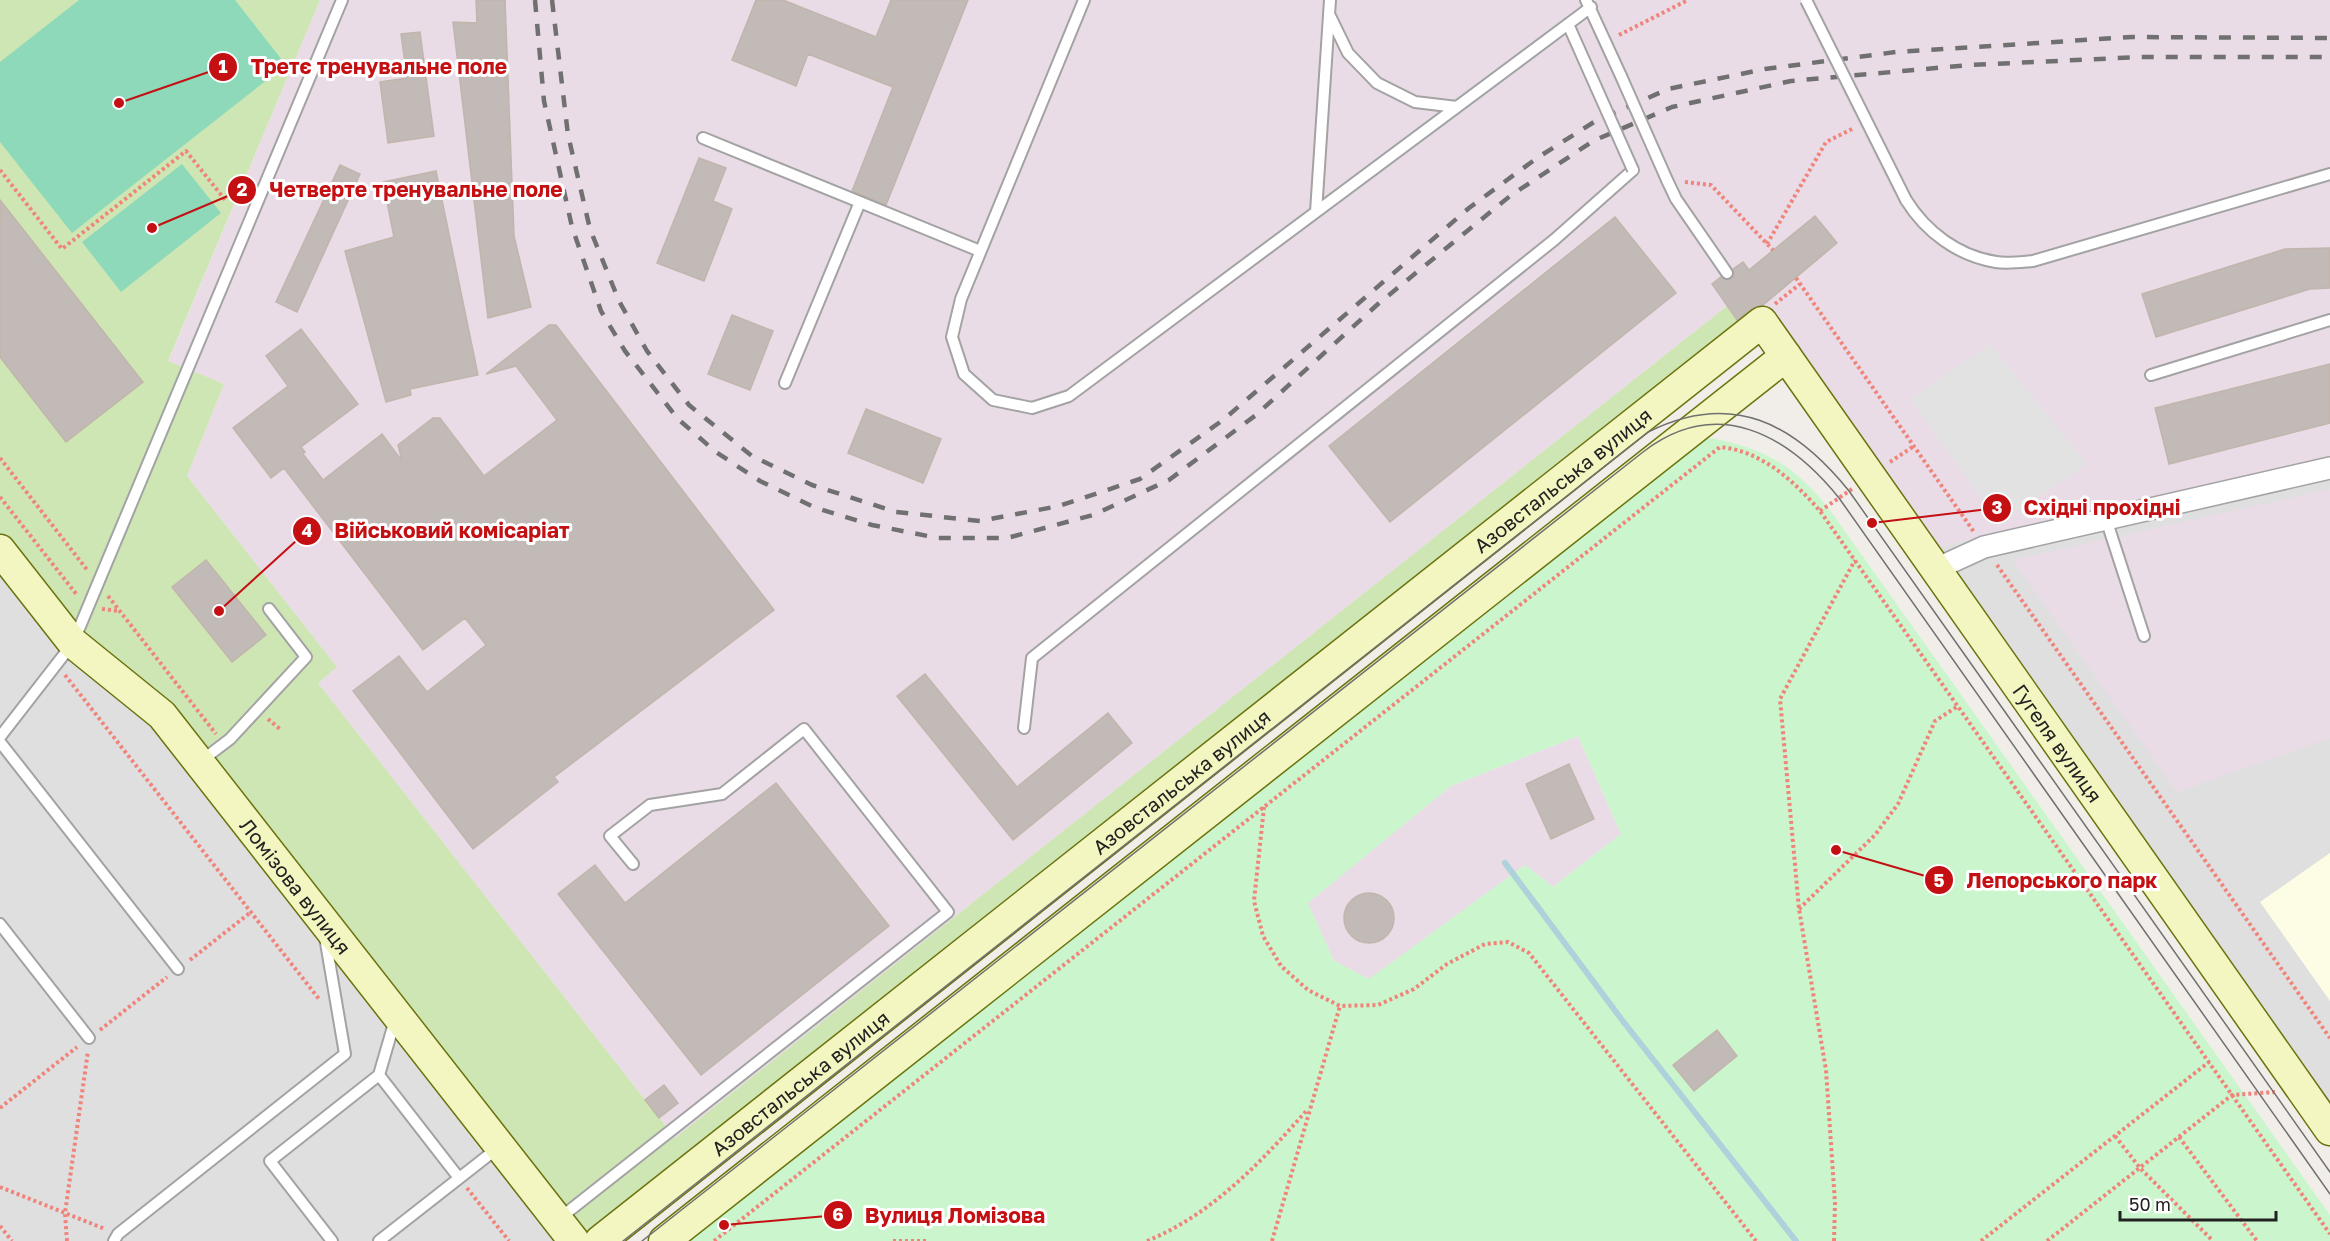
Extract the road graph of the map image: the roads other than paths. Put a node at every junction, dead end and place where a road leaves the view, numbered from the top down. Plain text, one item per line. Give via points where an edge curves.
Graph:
1 (342, 0) edge
2 (1084, 0) edge
3 (1330, 0) edge
4 (1806, 0) edge
5 (1588, 3) edge
6 (1329, 16) junction
7 (1568, 24) junction
8 (1457, 107) junction
9 (703, 138) dead end
10 (2330, 174) edge
11 (860, 202) junction
12 (1316, 212) junction
13 (980, 251) junction
14 (1727, 273) dead end
15 (1758, 317) joint
16 (2330, 320) edge
17 (1786, 356) junction
18 (2151, 375) dead end
19 (785, 383) dead end
20 (2330, 468) edge
21 (2106, 519) junction
22 (0, 550) edge
23 (1936, 569) junction
24 (269, 609) dead end
25 (2144, 636) dead end
26 (64, 653) junction
27 (1024, 728) dead end
28 (0, 737) edge
29 (0, 742) edge
30 (200, 762) junction
31 (633, 864) dead end
32 (322, 919) junction
33 (0, 924) edge
34 (178, 969) road end
35 (397, 1014) junction
36 (89, 1038) road end
37 (379, 1075) junction
38 (2330, 1130) edge
39 (500, 1146) junction
40 (459, 1178) junction
41 (566, 1230) edge
42 (116, 1237) edge
43 (332, 1241) edge
44 (379, 1241) edge
45 (600, 1241) edge
46 (664, 1241) edge

1 - 26 lane via 98,583
2 - 13 lane
3 - 6 lane
4 - 10 lane, bridge via 1906,200 1935,235 1960,251 1996,262 2033,261
5 - 7 lane
5 - 14 lane, bridge via 1676,200
6 - 8 lane via 1348,53 1377,83 1415,102
6 - 12 lane
7 - 8 lane
7 - 27 lane, bridge via 1632,170 1554,240 1032,658
8 - 12 lane
9 - 11 lane
11 - 13 lane
11 - 19 lane
12 - 13 lane via 1069,396 1032,408 993,400 964,374 952,337 961,298
15 - 17 street, Гугеля вулиця
15 - 45 street, Азовстальська вулиця
16 - 18 lane
17 - 23 street, Гугеля вулиця
17 - 46 street, Азовстальська вулиця
20 - 21 street
21 - 23 street via 1984,547
21 - 25 lane
22 - 26 street, Ломізова вулиця
23 - 38 street, Гугеля вулиця
24 - 30 lane via 306,657 224,744
26 - 28 lane
26 - 30 street, Ломізова вулиця via 162,715
29 - 34 lane
30 - 32 street, Ломізова вулиця
31 - 41 lane via 610,836 650,805 722,794 804,729 948,912
32 - 35 street, Ломізова вулиця
32 - 42 lane via 345,1054
33 - 36 lane
35 - 37 lane
35 - 39 street, Ломізова вулиця
37 - 40 lane
37 - 43 lane via 270,1161
39 - 40 lane
39 - 41 street, Ломізова вулиця
40 - 44 lane

